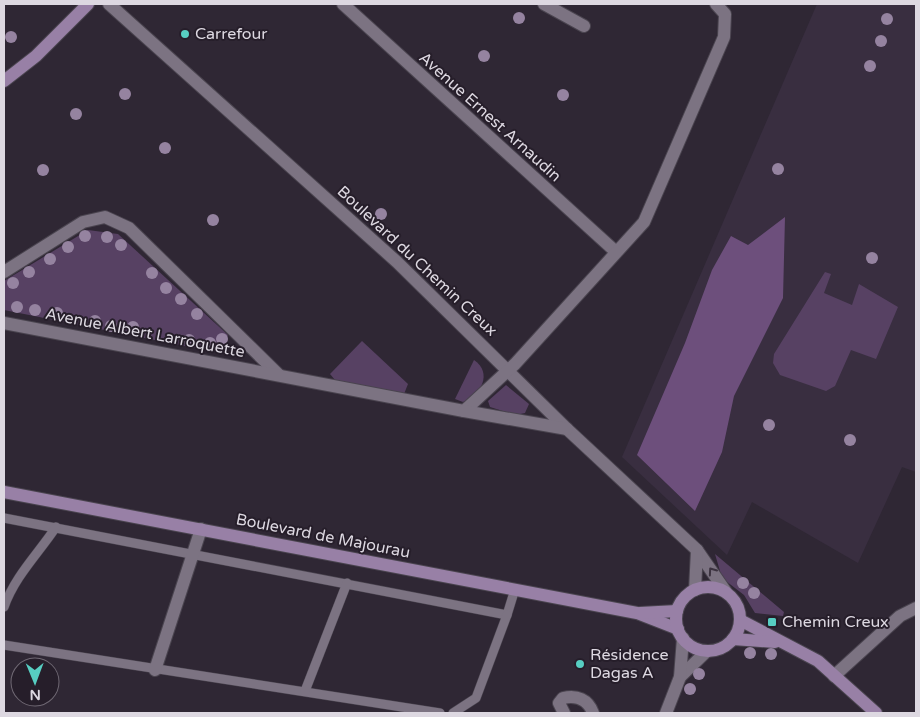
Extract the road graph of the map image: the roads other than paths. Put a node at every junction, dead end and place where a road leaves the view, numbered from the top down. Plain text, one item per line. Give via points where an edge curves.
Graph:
1 (88, 4) edge
2 (108, 4) edge
3 (343, 4) edge
4 (544, 4) edge
5 (716, 4) edge
6 (568, 9) edge
7 (584, 26) dead end
8 (4, 81) edge
9 (616, 252) junction
10 (4, 272) edge
11 (4, 323) edge
12 (509, 370) junction
13 (279, 375) junction
14 (464, 411) junction
15 (567, 429) junction
16 (4, 492) edge
17 (4, 518) edge
18 (56, 528) junction
19 (201, 529) junction
20 (697, 550) junction
21 (194, 554) junction
22 (347, 583) junction
23 (515, 590) junction
24 (695, 590) junction
25 (726, 592) junction
26 (4, 607) edge
27 (916, 608) edge
28 (677, 610) junction
29 (636, 613) junction
30 (507, 615) junction
31 (740, 620) junction
32 (680, 634) junction
33 (733, 639) junction
34 (780, 643) junction
35 (4, 645) edge
36 (708, 650) junction
37 (155, 670) junction
38 (834, 676) junction
39 (680, 677) junction
40 (305, 691) junction
41 (440, 713) edge
42 (453, 713) edge
43 (564, 713) edge
44 (594, 713) edge
45 (666, 713) edge
46 (876, 713) edge

1 - 8 street via 36,56
2 - 12 street, Boulevard du Chemin Creux via 397,262
3 - 9 street, Avenue Ernest Arnaudin
4 - 6 street
5 - 9 street via 724,14 724,37 644,222
6 - 7 street
9 - 12 street
10 - 13 street, Avenue Albert Larroquette via 83,222 105,217 129,228
11 - 13 street, Avenue Albert Larroquette
12 - 14 street
12 - 15 street, Boulevard du Chemin Creux
13 - 14 street, Avenue Albert Larroquette
14 - 15 street, Avenue Albert Larroquette
15 - 20 street, Boulevard du Chemin Creux
16 - 19 street, Boulevard de Majourau
17 - 18 lane
18 - 21 lane
18 - 26 lane via 20,573
19 - 21 street
19 - 23 street, Boulevard de Majourau
20 - 24 street
25 -> 20 street, Boulevard du Chemin Creux
21 - 22 lane
21 - 37 street
22 - 30 lane
22 - 40 lane
23 - 29 street, Boulevard de Majourau
23 - 30 lane
24 - 25 street via 716,588
24 - 28 street via 687,595
25 - 31 street via 734,600
27 - 38 street via 900,616
28 - 29 street, Boulevard de Majourau
28 - 32 street
29 - 32 street, Boulevard de Majourau
30 - 42 lane via 476,698
31 - 33 street
31 - 34 street
32 - 36 street via 698,649
32 - 39 street
33 - 34 street
33 - 36 street via 717,650
34 - 38 street via 818,661
35 - 37 lane
36 - 39 street
37 - 40 lane
38 - 46 street
39 - 45 street
40 - 41 lane
43 - 44 street via 559,703 563,698 572,696 583,699

